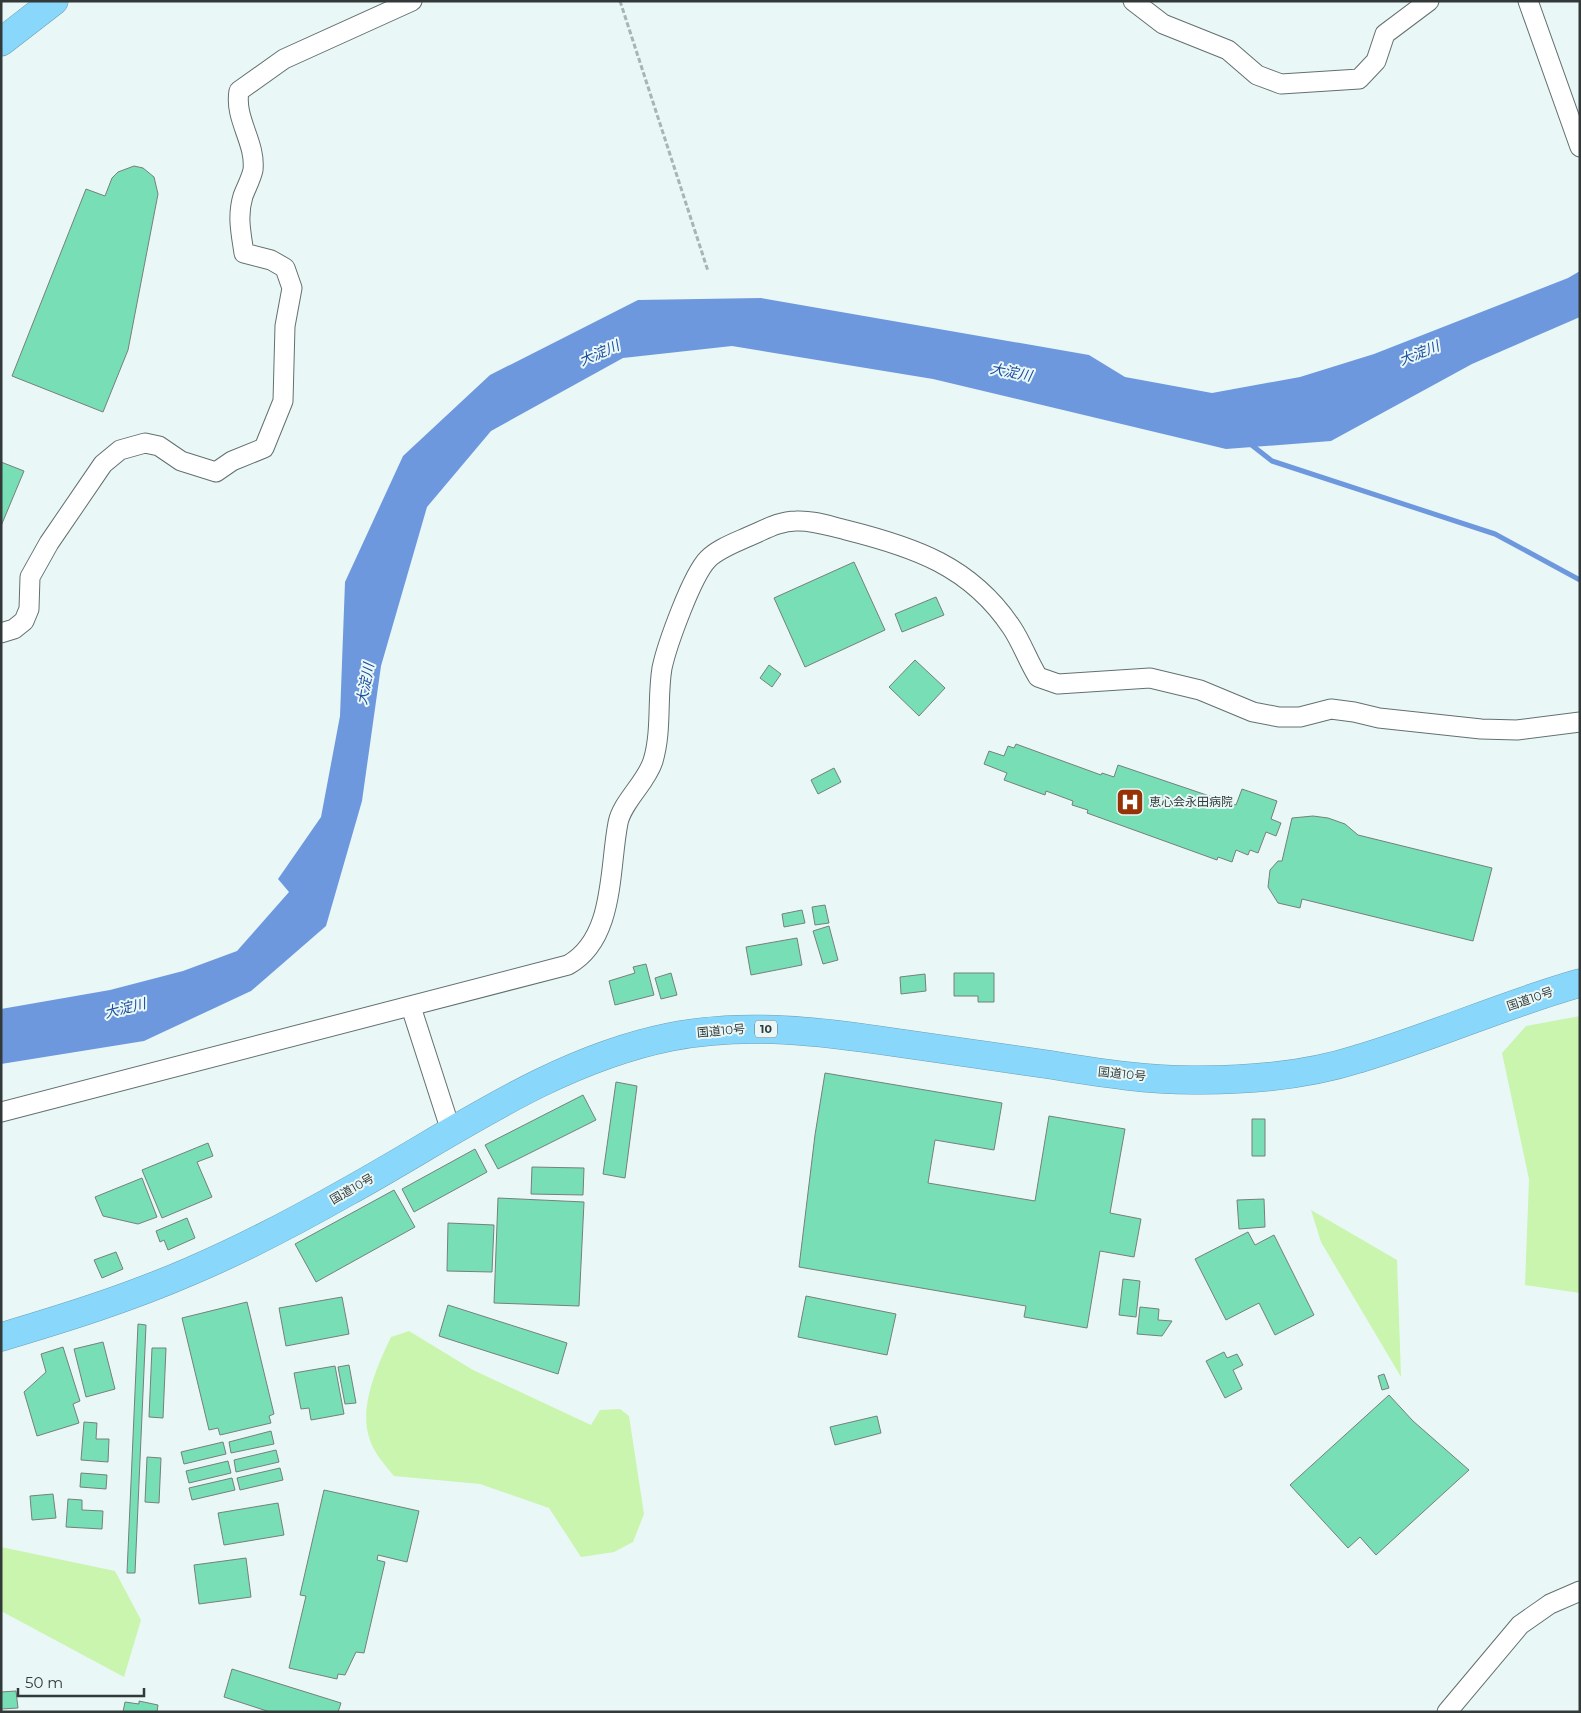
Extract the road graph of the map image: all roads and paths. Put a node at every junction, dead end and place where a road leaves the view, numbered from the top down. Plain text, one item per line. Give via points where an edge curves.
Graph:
1 (54, 1) edge
2 (412, 1) edge
3 (620, 1) edge
4 (1133, 1) edge
5 (1429, 1) edge
6 (1528, 1) edge
7 (1, 42) edge
8 (1580, 147) edge
9 (708, 272) dead end
10 (1, 633) edge
11 (1580, 722) edge
12 (1580, 983) edge
13 (411, 1007) junction
14 (1, 1112) edge
15 (451, 1131) junction
16 (1, 1338) edge
17 (1580, 1591) edge
18 (1447, 1712) edge

1 - 7 highway
2 - 10 street via 284,59 239,91 237,104 250,144 252,170 238,219 244,253 285,268 292,288 285,326 283,401 264,448 232,461 216,472 181,461 159,446 145,443 120,450 103,464 49,543 30,578 24,621
3 - 9 path
4 - 5 street via 1163,24 1228,50 1257,75 1281,84 1359,79 1376,61 1385,34
6 - 8 street
11 - 13 street via 1499,730 1379,718 1331,709 1300,717 1279,717 1253,712 1200,690 1150,678 1058,684 1038,677 1012,628 984,593 939,561 897,543 811,521 778,523 722,549 707,560 694,580 662,669 653,760 618,820 607,899 590,947 568,965
12 - 15 highway, 国道10号 / 10 via 1357,1060 1289,1074 1199,1081 1120,1076 845,1035 784,1029 736,1029 679,1035 603,1056 549,1078
13 - 14 street
13 - 15 street
15 - 16 highway, 国道10号 / 10 via 350,1191 247,1246 133,1294
17 - 18 street via 1550,1604 1520,1625

